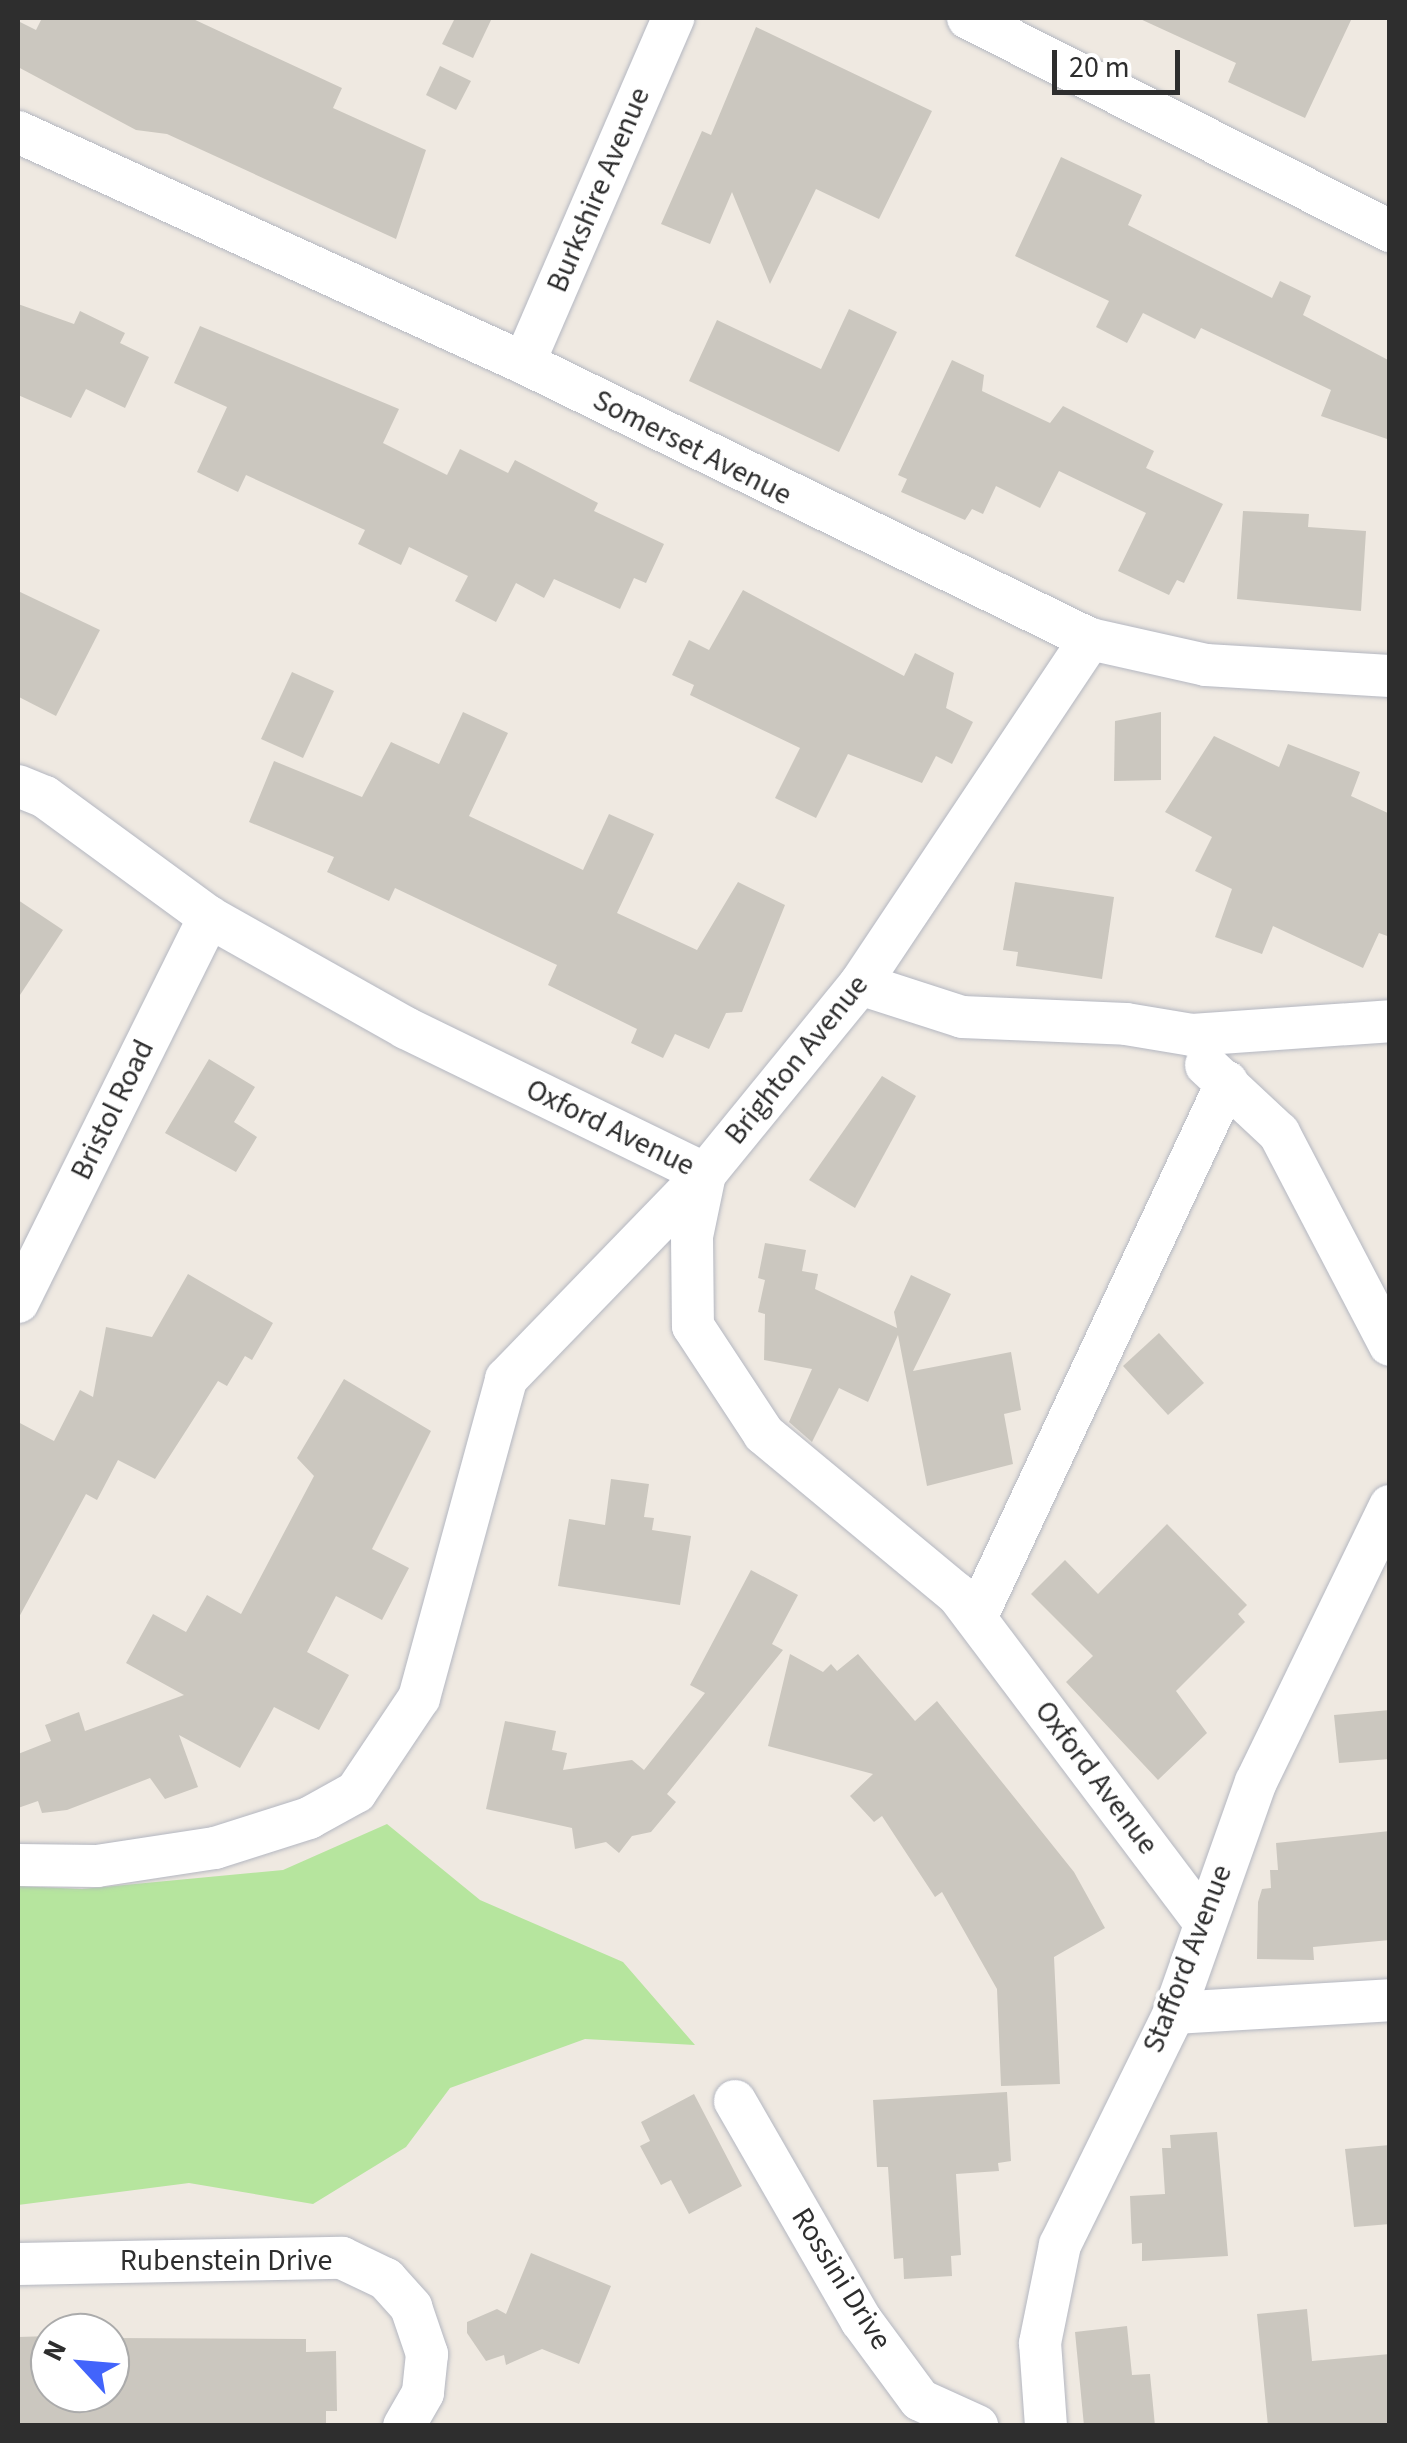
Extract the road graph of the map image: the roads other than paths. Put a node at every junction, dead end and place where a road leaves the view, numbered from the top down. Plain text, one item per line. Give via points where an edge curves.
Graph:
1 (673, 18) edge
2 (968, 18) edge
3 (18, 132) edge
4 (1390, 231) edge
5 (524, 363) junction
6 (1090, 640) junction
7 (1390, 676) edge
8 (18, 786) edge
9 (209, 918) junction
10 (860, 984) junction
11 (1390, 1021) edge
12 (1126, 1024) junction
13 (1227, 1082) junction
14 (706, 1174) junction
15 (18, 1302) edge
16 (1390, 1344) edge
17 (1388, 1517) edge
18 (976, 1618) junction
19 (18, 1866) edge
20 (1202, 1919) junction
21 (1390, 2000) edge
22 (1174, 2012) junction
23 (736, 2101) dead end
24 (18, 2264) edge
25 (1046, 2425) edge
26 (404, 2426) edge
27 (977, 2426) edge
28 (1028, 2426) edge

1 - 5 street, Burkshire Avenue
2 - 4 street
3 - 5 street, Somerset Avenue
5 - 6 street, Somerset Avenue
6 - 7 street, Somerset Avenue via 1206,666
6 - 10 street, Brighton Avenue
8 - 9 street, Oxford Avenue via 44,797
9 - 14 street, Oxford Avenue via 406,1028
9 - 15 street, Bristol Road
10 - 12 street via 962,1016
10 - 14 street, Brighton Avenue
11 - 12 street via 1192,1035
12 - 13 street via 1172,1040
13 - 16 street via 1279,1133
13 - 18 street
14 - 18 street, Oxford Avenue via 692,1236 693,1326 764,1434 913,1552
14 - 19 street, Brighton Avenue via 506,1378 419,1698 356,1792 271,1833 146,1860
17 - 20 street, Stafford Avenue via 1256,1782
18 - 20 street, Oxford Avenue
20 - 22 street, Stafford Avenue
21 - 22 street
22 - 25 street, Stafford Avenue via 1060,2246 1040,2343
23 - 27 street, Rossini Drive via 861,2320 920,2400
24 - 26 street, Rubenstein Drive via 342,2258 386,2279 411,2306 426,2354 423,2393
25 - 28 street

